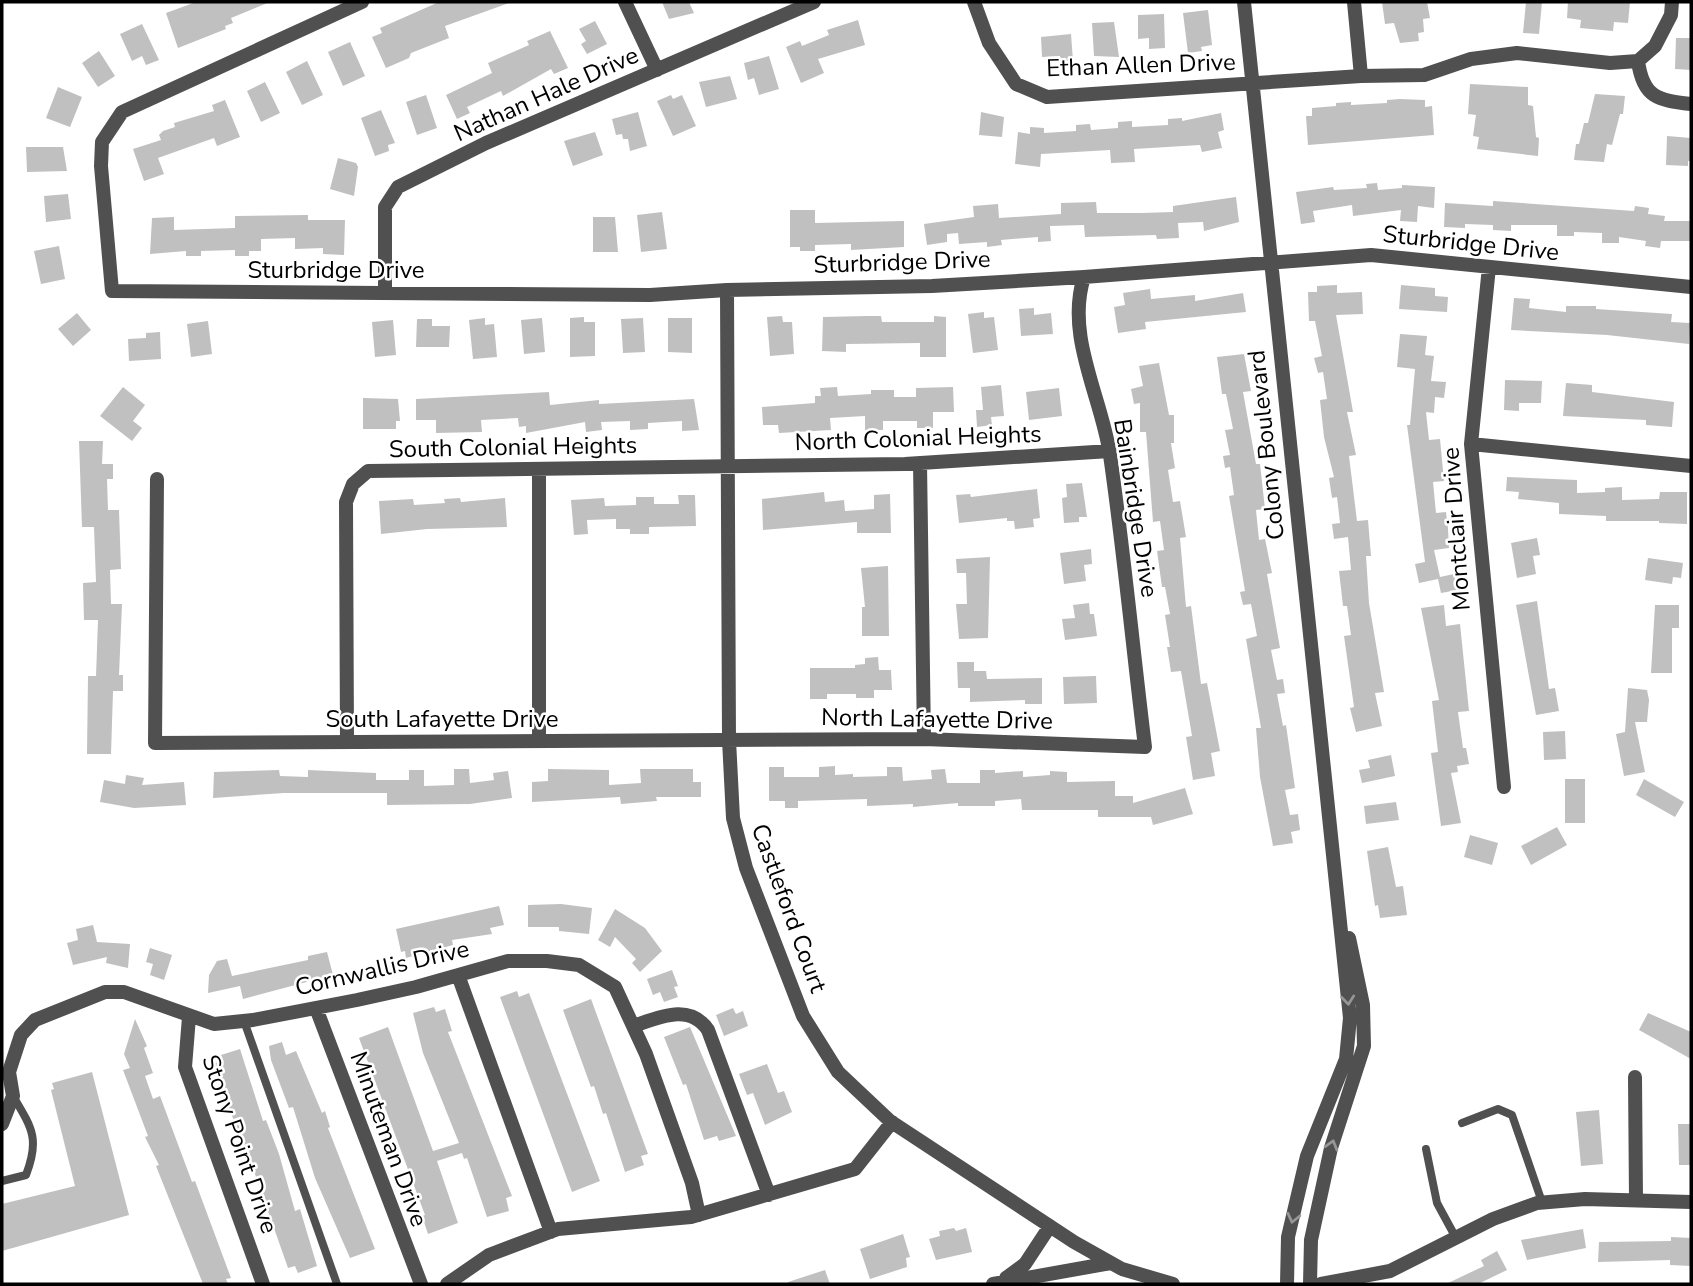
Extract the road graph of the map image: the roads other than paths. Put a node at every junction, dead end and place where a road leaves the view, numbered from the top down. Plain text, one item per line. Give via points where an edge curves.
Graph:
1 (362, 2) edge
2 (625, 2) edge
3 (814, 2) edge
4 (974, 2) edge
5 (1244, 2) edge
6 (1353, 2) edge
7 (1672, 2) edge
8 (1638, 61) junction
9 (657, 70) junction
10 (1361, 76) junction
11 (1253, 84) junction
12 (1691, 104) edge
13 (1270, 262) junction
14 (1489, 267) junction
15 (1084, 277) junction
16 (1691, 287) edge
17 (727, 289) junction
18 (385, 293) junction
19 (1471, 444) junction
20 (1110, 451) junction
21 (920, 463) junction
22 (1691, 466) edge
23 (729, 467) junction
24 (539, 469) junction
25 (157, 480) dead end
26 (924, 739) junction
27 (729, 740) junction
28 (539, 741) junction
29 (347, 742) junction
30 (1145, 747) joint
31 (1504, 787) dead end
32 (1335, 883) junction
33 (458, 975) junction
34 (316, 1008) junction
35 (189, 1017) junction
36 (244, 1021) junction
37 (633, 1026) junction
38 (1635, 1077) dead end
39 (13, 1096) junction
40 (892, 1122) junction
41 (1462, 1123) dead end
42 (2, 1124) edge
43 (1426, 1149) dead end
44 (2, 1181) edge
45 (769, 1195) junction
46 (1636, 1200) junction
47 (1542, 1202) junction
48 (1691, 1202) edge
49 (699, 1215) junction
50 (1050, 1226) junction
51 (551, 1232) junction
52 (1456, 1238) junction
53 (1111, 1263) junction
54 (998, 1283) edge
55 (263, 1284) edge
56 (337, 1284) edge
57 (421, 1284) edge
58 (447, 1284) edge
59 (1174, 1284) edge
60 (1287, 1284) edge
61 (1310, 1284) edge
62 (1321, 1284) edge

1 - 18 street, Sturbridge Drive via 122,112 102,142 101,166 113,291
2 - 9 street
3 - 9 street, Nathan Hale Drive
4 - 11 street, Ethan Allen Drive via 989,43 1016,84 1047,97
5 - 11 street, Colony Boulevard
6 - 10 street
7 - 8 street via 1671,15 1655,46
8 - 10 street, Ethan Allen Drive via 1609,63 1517,53 1471,59 1424,75
8 - 12 street via 1640,82 1659,100
9 - 18 street, Nathan Hale Drive via 486,143 398,187 385,206
10 - 11 street, Ethan Allen Drive
11 - 13 street, Colony Boulevard
13 - 14 street, Sturbridge Drive via 1371,256
13 - 15 street, Sturbridge Drive
13 - 32 street, Colony Boulevard
14 - 16 street, Sturbridge Drive
14 - 19 street, Montclair Drive
15 - 17 street, Sturbridge Drive via 932,286
15 - 20 street, Bainbridge Drive via 1080,320 1084,353
17 - 18 street, Sturbridge Drive via 650,295
17 - 23 street, Castleford Court
19 - 22 street
19 - 31 street, Montclair Drive
20 - 21 street, North Colonial Heights
20 - 30 street, Bainbridge Drive
21 - 23 street, North Colonial Heights
21 - 26 street
23 - 24 street, South Colonial Heights
23 - 27 street, Castleford Court
24 - 28 street
24 - 29 street, South Colonial Heights via 368,471 353,484 346,502
25 - 29 street, South Lafayette Drive via 155,743
26 - 27 street, North Lafayette Drive
26 - 30 street, North Lafayette Drive
27 - 28 street, South Lafayette Drive
27 - 40 street, Castleford Court via 736,831 746,869 803,1016 838,1072
28 - 29 street, South Lafayette Drive
32 -> 60 street, Colony Boulevard via 1350,1018 1346,1059 1307,1156 1288,1237
61 -> 32 street, Colony Boulevard via 1311,1240 1331,1148 1364,1046 1363,1004
33 - 34 street, Cornwallis Drive
33 - 37 street, Cornwallis Drive via 508,961 579,965 615,987
33 - 51 street
34 - 36 street, Cornwallis Drive
34 - 57 street, Minuteman Drive
35 - 36 street, Cornwallis Drive via 214,1024
35 - 39 street, Cornwallis Drive via 124,992 106,992 35,1020 21,1035 9,1072
35 - 55 street, Stony Point Drive via 185,1067
36 - 56 lane
37 - 45 street via 686,1013 700,1018
37 - 49 street, Cornwallis Drive via 692,1183
38 - 46 street
39 - 42 street, Cornwallis Drive
39 - 44 lane via 28,1120 35,1149 26,1175
40 - 45 street via 855,1169
40 - 50 street, Castleford Court
41 - 47 lane via 1499,1109 1512,1115
43 - 52 lane via 1437,1203
45 - 49 street
46 - 47 street
46 - 48 street
47 - 52 street via 1513,1209
49 - 51 street
50 - 53 street, Castleford Court
50 - 54 street via 1025,1264
51 - 58 street via 489,1255
52 - 62 street via 1390,1271
53 - 54 street
53 - 59 street, Castleford Court

